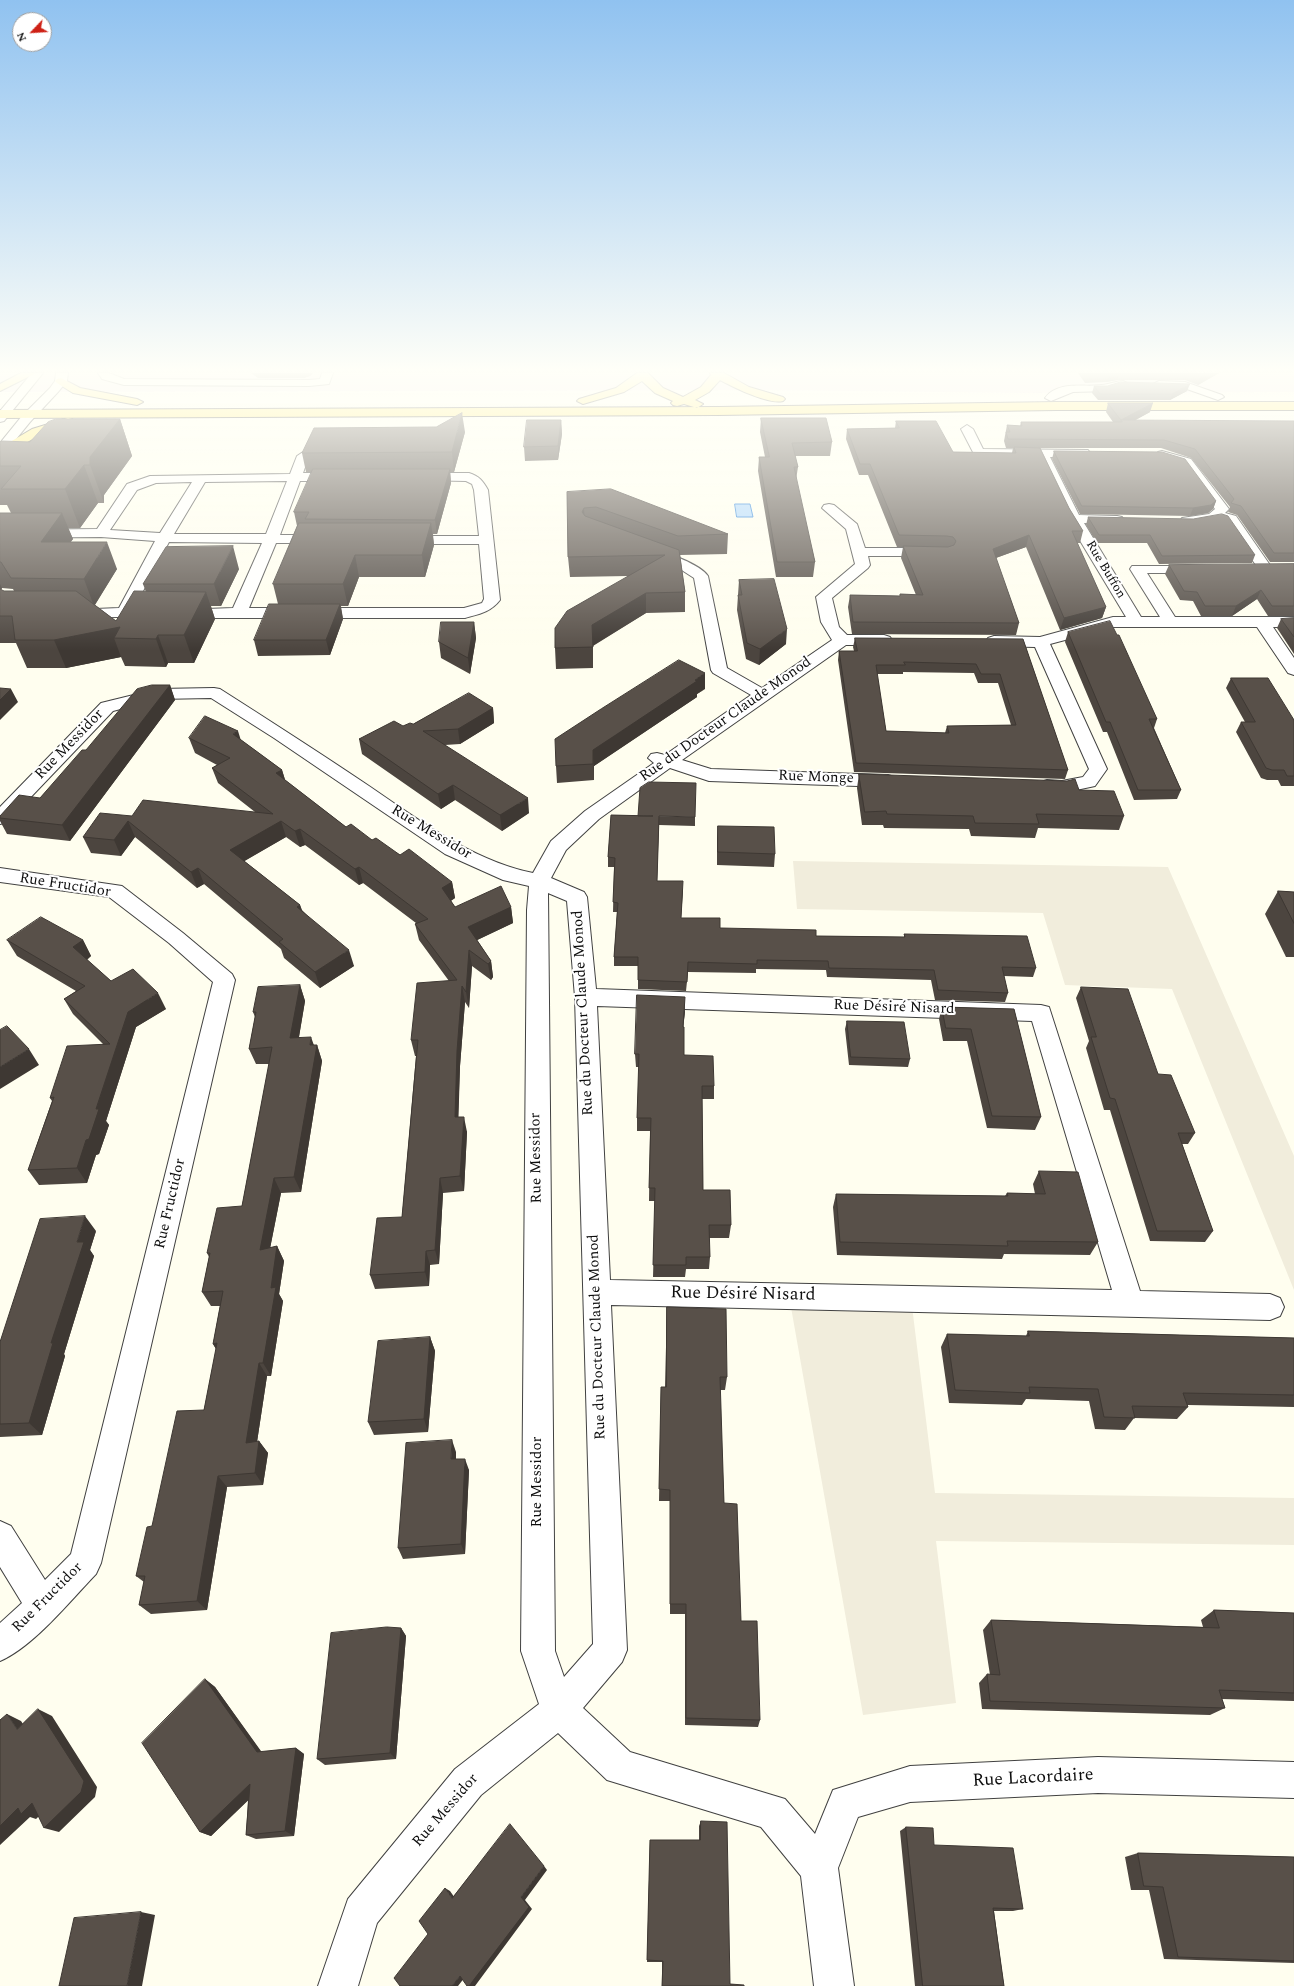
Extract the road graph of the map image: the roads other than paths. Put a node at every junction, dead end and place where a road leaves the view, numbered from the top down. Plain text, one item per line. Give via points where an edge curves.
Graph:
1 (299, 466) edge
2 (1048, 466) edge
3 (1189, 466) edge
4 (350, 477) edge
5 (405, 477) edge
6 (295, 478) junction
7 (201, 479) junction
8 (829, 508) dead end
9 (1216, 515) junction
10 (1074, 519) junction
11 (1128, 520) edge
12 (1175, 521) edge
13 (101, 533) junction
14 (0, 534) edge
15 (164, 538) junction
16 (271, 539) junction
17 (335, 539) edge
18 (391, 540) edge
19 (486, 540) junction
20 (640, 549) edge
21 (859, 552) junction
22 (945, 553) edge
23 (1209, 568) edge
24 (1249, 568) edge
25 (1264, 568) junction
26 (1279, 568) edge
27 (63, 613) edge
28 (124, 613) junction
29 (239, 613) junction
30 (1136, 621) junction
31 (1170, 621) junction
32 (1262, 622) junction
33 (1294, 622) edge
34 (843, 640) junction
35 (902, 640) edge
36 (979, 641) edge
37 (1041, 642) junction
38 (1294, 670) edge
39 (762, 695) junction
40 (661, 760) junction
41 (905, 781) edge
42 (1031, 786) edge
43 (0, 818) edge
44 (0, 875) edge
45 (539, 881) junction
46 (586, 998) junction
47 (596, 1292) junction
48 (1130, 1304) junction
49 (1270, 1307) dead end
50 (0, 1537) edge
51 (42, 1606) junction
52 (0, 1644) edge
53 (559, 1710) junction
54 (1294, 1780) edge
55 (819, 1868) junction
56 (338, 1986) edge
57 (834, 1986) edge

1 - 6 street
2 - 10 street, Rue Buffon
3 - 9 street via 1222,509
4 - 6 street
5 - 19 street via 469,477 478,482
6 - 7 street
6 - 16 street
7 - 13 street via 155,479 132,487
7 - 15 street
8 - 21 street via 852,526
9 - 12 street via 1213,518
9 - 25 street via 1231,519
10 - 11 street, Rue Buffon
10 - 30 street, Rue Buffon
13 - 14 street
13 - 15 street
15 - 16 street
15 - 28 street
16 - 17 street
16 - 29 street
18 - 19 street
19 - 29 street via 492,600 487,606 477,610 452,613
20 - 39 street via 682,564 702,576 719,670
21 - 22 street
21 - 34 street via 863,565 824,597 830,627 835,636
23 - 31 street via 1137,569
24 - 25 street
25 - 26 street
27 - 28 street
28 - 29 street
30 - 31 street
30 - 37 street via 1113,622
31 - 32 street
32 - 33 street
32 - 38 street
34 - 35 street
34 - 39 street, Rue du Docteur Claude Monod
36 - 37 street
37 - 42 street via 1098,770 1089,782 1062,787
39 - 40 street, Rue du Docteur Claude Monod
40 - 41 street, Rue Monge via 709,775
40 - 45 street, Rue du Docteur Claude Monod via 592,815 558,846
43 - 45 street, Rue Messidor via 107,707 158,694 214,693 452,849 510,875
44 - 51 street, Rue Fructidor via 115,891 176,938 224,980 85,1563
45 - 46 street, Rue du Docteur Claude Monod via 577,897
45 - 53 street, Rue Messidor via 536,1102 538,1651
46 - 47 street, Rue du Docteur Claude Monod
46 - 48 street, Rue Désiré Nisard via 1041,1013
47 - 48 street, Rue Désiré Nisard
47 - 53 street, Rue du Docteur Claude Monod via 610,1650
48 - 49 street, Rue Désiré Nisard
50 - 51 street
51 - 52 street, Rue Fructidor
53 - 55 street via 620,1767 772,1812
53 - 56 street, Rue Messidor via 468,1782 361,1912
54 - 55 street, Rue Lacordaire via 1098,1775 910,1784 846,1803
55 - 57 street

